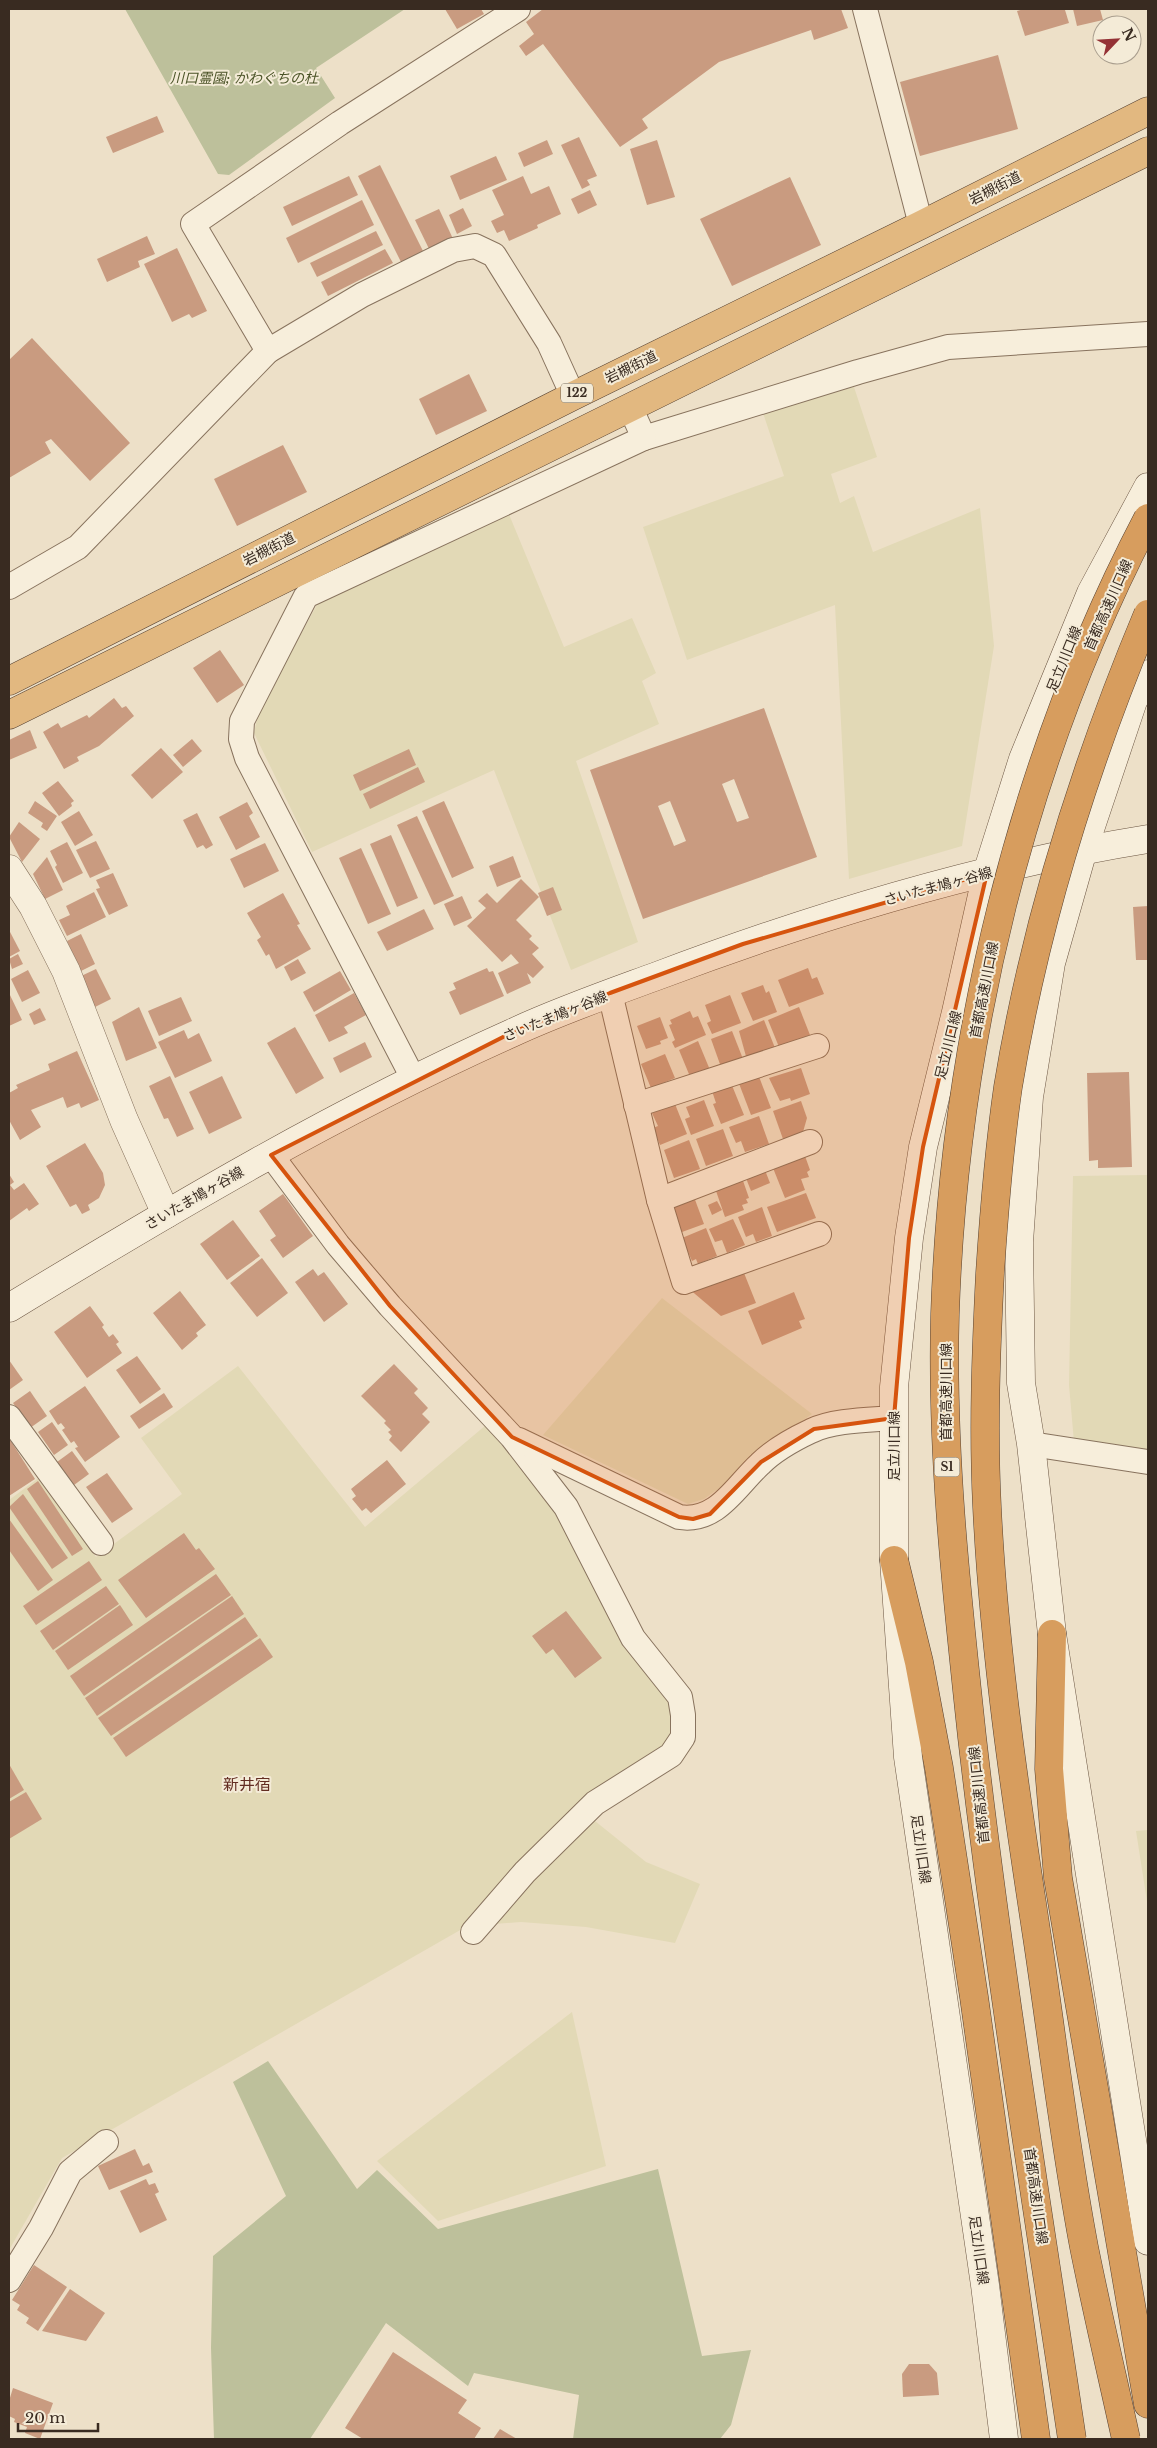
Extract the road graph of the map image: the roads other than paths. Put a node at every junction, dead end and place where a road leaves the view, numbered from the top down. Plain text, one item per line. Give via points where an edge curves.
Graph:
1 (518, 9) edge
2 (865, 9) edge
3 (1148, 111) edge
4 (1148, 151) edge
5 (921, 226) junction
6 (1148, 334) edge
7 (268, 351) junction
8 (573, 396) junction
9 (630, 407) junction
10 (644, 438) junction
11 (1148, 487) edge
12 (1148, 518) edge
13 (300, 585) junction
14 (9, 587) edge
15 (1148, 614) edge
16 (1148, 642) edge
17 (1148, 674) edge
18 (9, 681) edge
19 (9, 715) edge
20 (1100, 731) junction
21 (1148, 839) edge
22 (1083, 850) junction
23 (9, 869) edge
24 (986, 873) junction
25 (610, 993) junction
26 (817, 1046) dead end
27 (414, 1080) junction
28 (636, 1105) junction
29 (810, 1142) dead end
30 (271, 1155) junction
31 (659, 1200) junction
32 (166, 1214) junction
33 (819, 1234) dead end
34 (9, 1308) edge
35 (9, 1417) edge
36 (894, 1418) junction
37 (512, 1437) junction
38 (1031, 1444) junction
39 (1148, 1462) edge
40 (101, 1543) dead end
41 (894, 1560) junction
42 (1052, 1634) junction
43 (473, 1932) dead end
44 (106, 2142) dead end
45 (1148, 2241) edge
46 (9, 2280) edge
47 (1148, 2404) edge
48 (1004, 2439) edge
49 (1036, 2439) edge
50 (1072, 2439) edge
51 (1126, 2439) edge

1 - 7 street via 340,123 193,224
2 - 5 street
3 - 5 highway, 岩槻街道 / 122
4 - 9 highway, 122
5 - 8 highway, 岩槻街道 / 122
6 - 10 street via 948,347
7 - 8 street via 362,296 453,250 475,246 494,255 549,343
7 - 14 street via 78,547
8 - 18 highway, 岩槻街道 / 122
9 - 10 street
9 - 13 highway, 122
10 - 13 street
11 - 24 main road, 足立川口線 via 1091,593 1023,759
12 - 50 highway, 首都高速川口線 / S1, bridge via 1087,650 1022,831 1000,911 979,1012 963,1114 945,1314 946,1454 961,1640 988,1873
13 - 19 highway, 122
13 - 27 street via 242,721 240,739
15 - 20 highway, bridge
16 - 20 highway, bridge
17 - 22 main road via 1133,701
20 - 51 highway, bridge via 1052,882 1008,1089 994,1219 985,1383 987,1506 997,1632 1027,1872 1084,2246
21 - 22 main road, さいたま鳩ヶ谷線
22 - 24 main road, さいたま鳩ヶ谷線
22 - 38 main road via 1051,963 1029,1097 1019,1242 1021,1383
23 - 32 main road via 46,929 66,971 124,1120
24 - 25 main road, さいたま鳩ヶ谷線 via 875,902 743,944
24 - 36 main road, 足立川口線 via 923,1147 908,1248 894,1387
25 - 27 main road, さいたま鳩ヶ谷線 via 513,1032
25 - 28 street
26 - 28 street
27 - 30 main road, さいたま鳩ヶ谷線
28 - 31 street
29 - 31 street
30 - 32 main road, さいたま鳩ヶ谷線
30 - 37 street via 338,1245 390,1306
31 - 33 street via 684,1282
32 - 34 main road, さいたま鳩ヶ谷線
35 - 40 street
36 - 37 street via 814,1429 761,1462 710,1514 693,1519 679,1517
36 - 41 main road, 足立川口線
37 - 43 street via 566,1507 633,1638 680,1697 684,1715 683,1737 671,1755 595,1803 576,1820
38 - 39 street
38 - 42 main road
41 - 48 main road, 足立川口線 via 908,1758
41 - 49 highway via 919,1662 939,1768
42 - 45 main road
42 - 47 highway via 1049,1769 1058,1878
44 - 46 street via 70,2172

